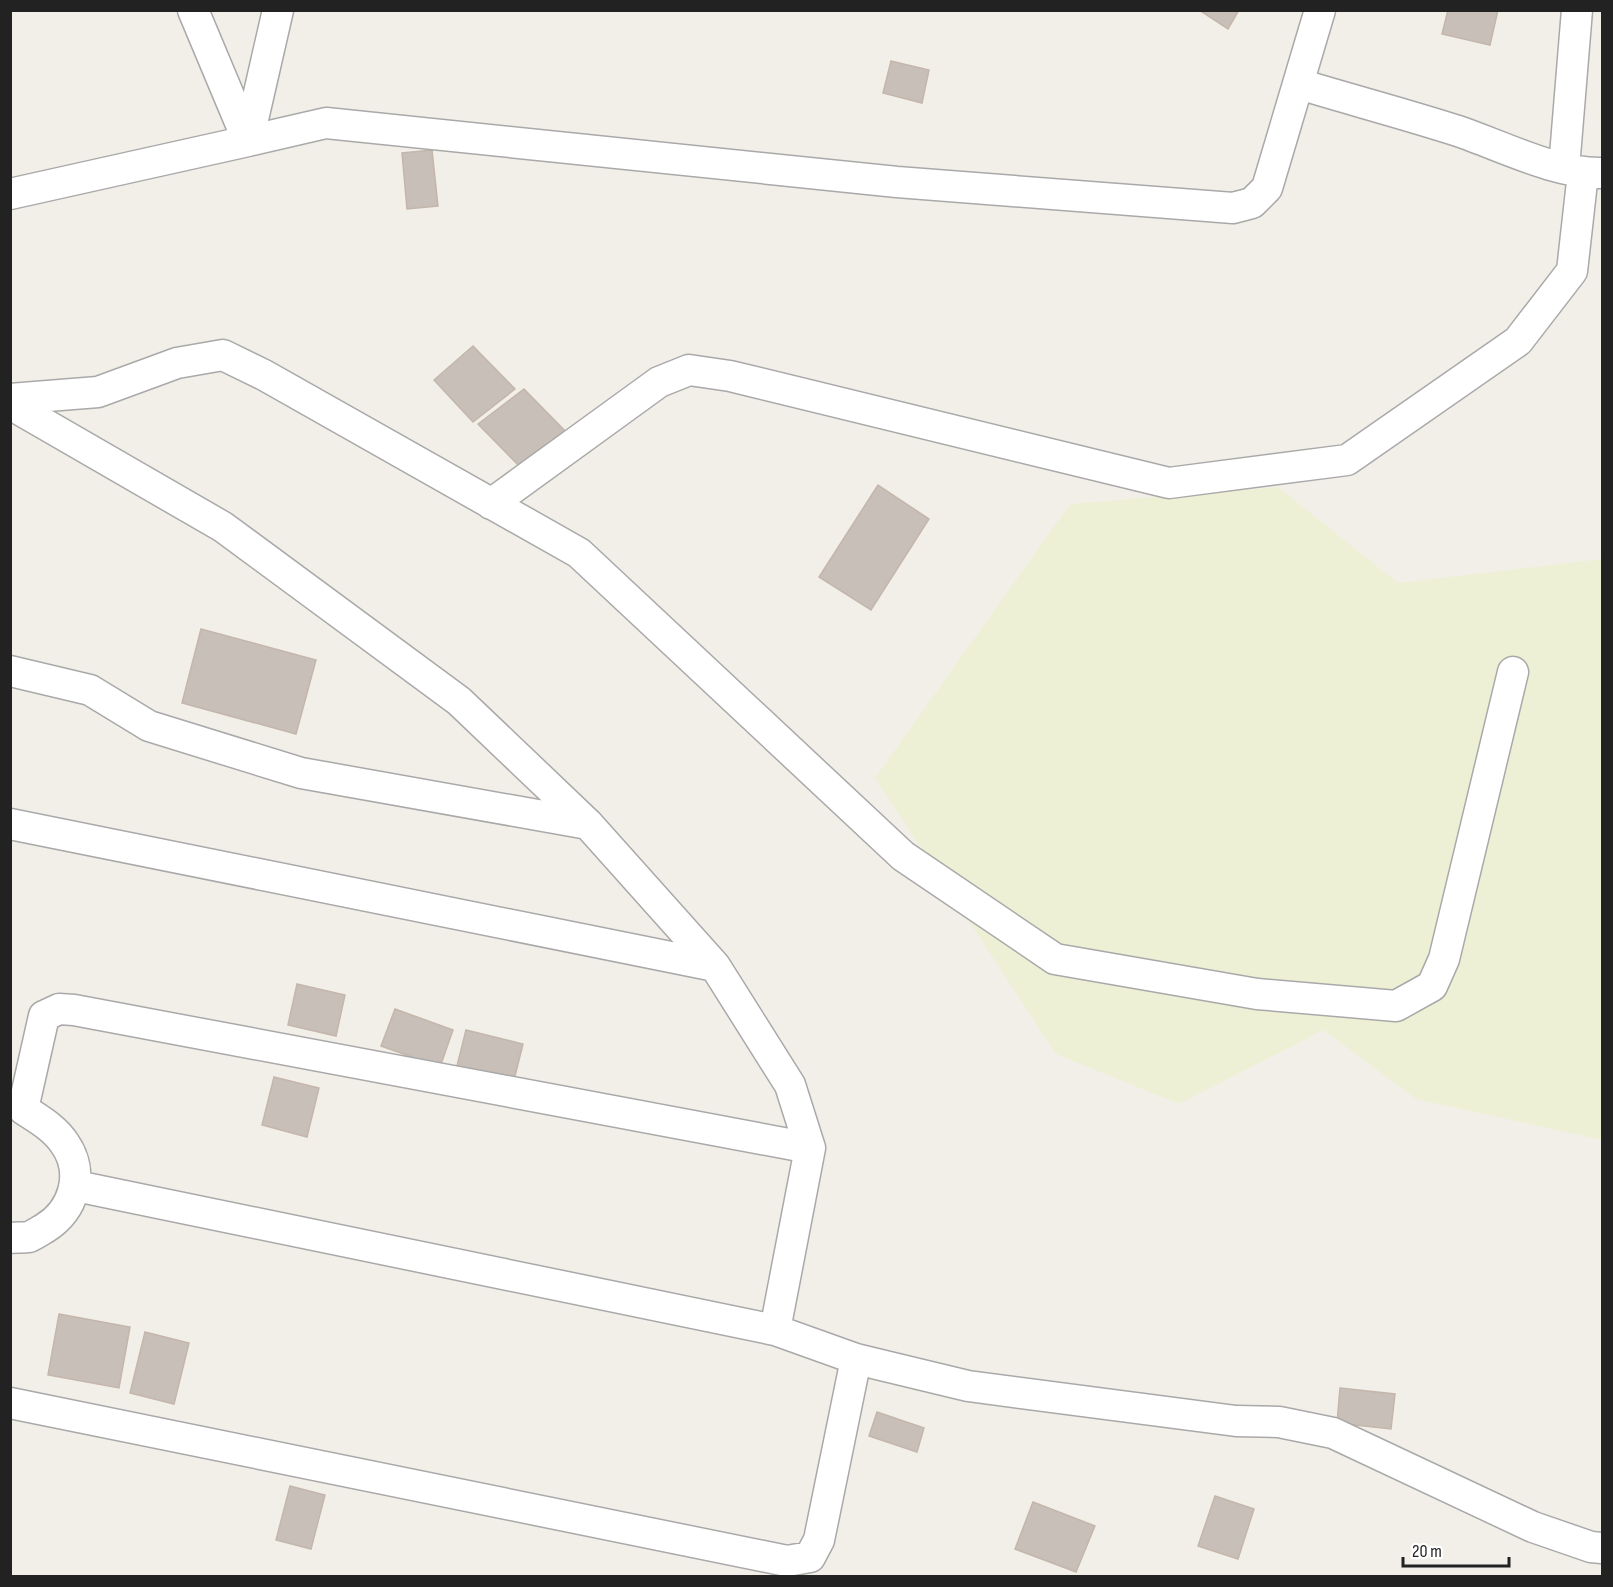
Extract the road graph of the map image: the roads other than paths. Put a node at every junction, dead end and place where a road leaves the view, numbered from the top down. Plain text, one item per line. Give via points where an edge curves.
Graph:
1 (193, 10) edge
2 (278, 10) edge
3 (1320, 10) edge
4 (1577, 10) edge
5 (1299, 84) junction
6 (248, 141) junction
7 (1583, 172) edge
8 (10, 194) edge
9 (10, 399) edge
10 (10, 404) edge
11 (491, 504) junction
12 (10, 671) edge
13 (1513, 672) dead end
14 (10, 824) edge
15 (588, 824) junction
16 (715, 966) junction
17 (810, 1148) junction
18 (76, 1186) junction
19 (10, 1238) edge
20 (775, 1330) junction
21 (856, 1359) junction
22 (10, 1403) edge
23 (1602, 1548) edge

1 - 6 street
2 - 6 street
3 - 5 street
4 - 7 street
5 - 6 street via 1267,188 1252,203 1233,208 897,182 326,123
5 - 7 street
6 - 8 street
7 - 11 street via 1572,271 1518,340 1347,460 1169,483 730,376 689,370 659,382
9 - 11 street via 98,392 177,363 223,355
10 - 15 street via 223,527 459,701
11 - 13 street via 579,553 903,856 1056,959 1257,994 1396,1006 1432,986 1444,959
12 - 15 street via 90,690 149,726 301,773
14 - 16 street
15 - 16 street
16 - 17 street via 790,1085
17 - 18 street via 59,1009 44,1016 23,1109 49,1126 65,1144 74,1162
17 - 20 street
18 - 19 street via 69,1205 56,1221 30,1237
18 - 20 street
20 - 21 street
21 - 22 street via 819,1540 810,1557 787,1561
21 - 23 street via 968,1386 1236,1421 1279,1422 1333,1433 1533,1527

